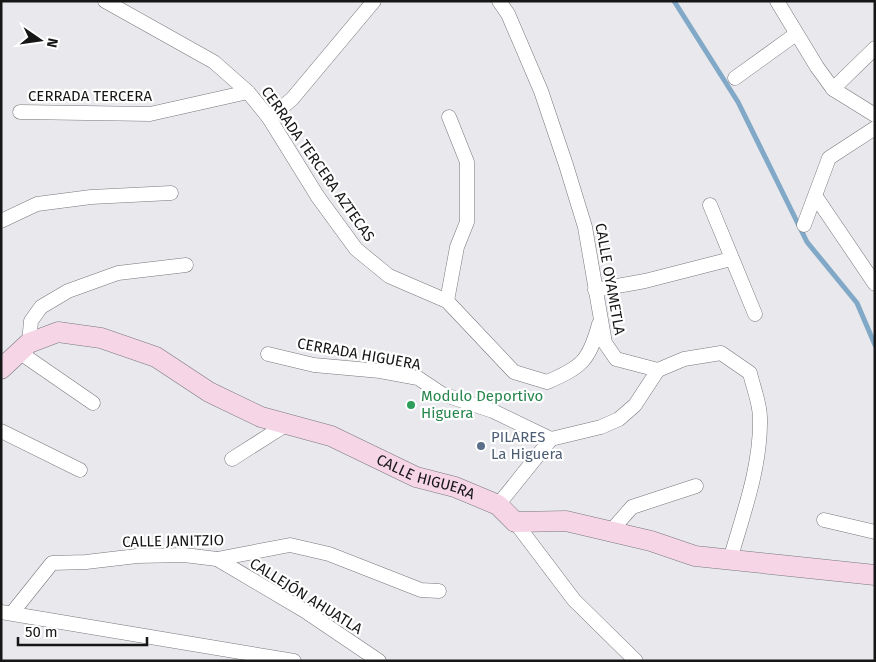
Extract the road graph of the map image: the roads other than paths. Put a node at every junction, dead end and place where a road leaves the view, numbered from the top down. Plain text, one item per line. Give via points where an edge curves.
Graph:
1 (105, 1) edge
2 (374, 1) edge
3 (499, 1) edge
4 (777, 1) edge
5 (796, 34) junction
6 (875, 48) edge
7 (735, 78) dead end
8 (834, 88) junction
9 (248, 92) junction
10 (20, 112) dead end
11 (875, 115) edge
12 (449, 117) dead end
13 (269, 118) junction
14 (875, 128) edge
15 (171, 193) dead end
16 (816, 197) junction
17 (710, 205) dead end
18 (1, 220) edge
19 (804, 225) dead end
20 (731, 258) junction
21 (186, 265) dead end
22 (875, 284) edge
23 (595, 290) junction
24 (447, 302) junction
25 (755, 314) dead end
26 (600, 318) junction
27 (24, 347) junction
28 (268, 354) dead end
29 (1, 369) edge
30 (658, 370) junction
31 (93, 403) dead end
32 (287, 424) junction
33 (1, 431) edge
34 (551, 439) junction
35 (232, 459) dead end
36 (80, 470) dead end
37 (696, 486) dead end
38 (498, 505) junction
39 (824, 520) dead end
40 (515, 522) junction
41 (610, 532) junction
42 (875, 532) edge
43 (217, 559) junction
44 (730, 560) junction
45 (875, 575) edge
46 (439, 591) dead end
47 (6, 612) edge
48 (294, 661) edge
49 (379, 661) edge
50 (636, 661) edge

1 - 9 street, CERRADA TERCERA AZTECAS via 214,62
2 - 13 street via 292,99
3 - 23 street, CALLE OYAMETLA via 508,14 541,91 566,165 585,227
4 - 5 street
5 - 7 street
5 - 8 street
6 - 8 street
8 - 11 street
9 - 10 street, CERRADA TERCERA via 150,114
9 - 13 street, CERRADA TERCERA AZTECAS
12 - 24 street via 467,162 467,222 457,247
13 - 24 street, CERRADA TERCERA AZTECAS via 318,197 356,249 389,276
14 - 16 street via 829,158
15 - 18 street via 91,197 37,204
16 - 19 street
16 - 22 street
17 - 20 street
20 - 23 street via 645,281
20 - 25 street
21 - 27 street via 118,273 68,291 41,307 31,321
23 - 26 street, CALLE OYAMETLA
24 - 26 street, CERRADA TERCERA AZTECAS via 514,372 547,382 569,372 588,356
26 - 30 street, CALLE OYAMETLA via 605,343 616,359
27 - 29 street, CALLE HIGUERA
27 - 31 street
27 - 32 street, CALLE HIGUERA via 58,332 101,338 156,357 209,392 261,417
28 - 34 street, CERRADA HIGUERA via 314,365 418,378 442,394 493,411
30 - 34 street via 636,405 619,419 602,427
30 - 44 street via 684,359 721,353 750,373 760,416 758,455
32 - 35 street
32 - 38 street, CALLE HIGUERA via 331,436 416,477 455,487
33 - 36 street
34 - 38 street
37 - 41 street via 632,507
38 - 40 street, CALLE HIGUERA
39 - 42 street
40 - 41 street via 566,521
40 - 50 street via 574,600
41 - 44 street via 695,556
43 - 46 street, CALLE JANITZIO via 290,544 329,554 421,590
43 - 47 street, CALLE JANITZIO via 184,555 137,556 52,563
43 - 49 street, CALLEJÓN AHUATLA via 305,611
44 - 45 street
47 - 48 street

